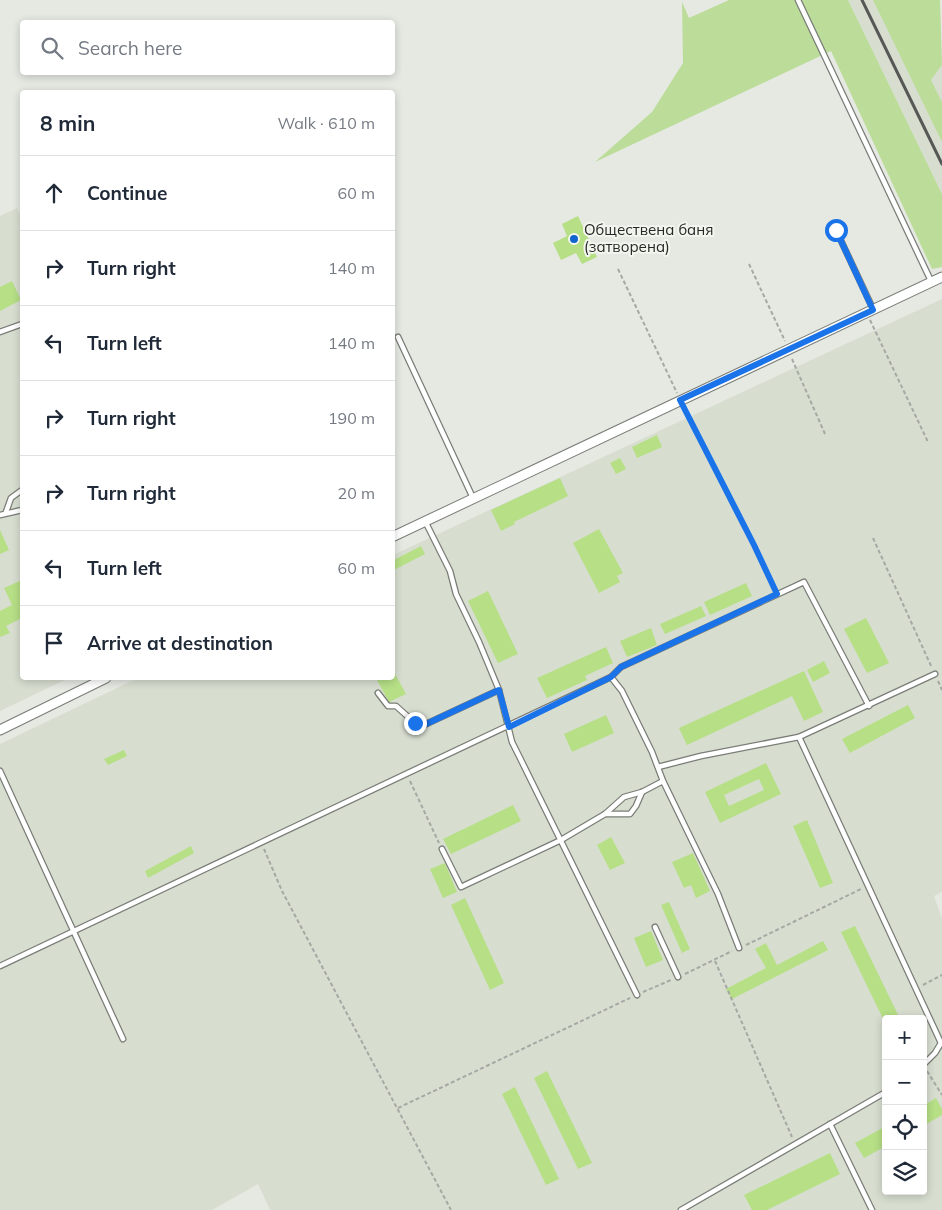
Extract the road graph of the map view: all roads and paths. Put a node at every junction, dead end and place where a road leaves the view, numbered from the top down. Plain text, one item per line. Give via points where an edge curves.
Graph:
1 (798, 0) edge
2 (836, 230) dead end
3 (618, 270) dead end
4 (942, 277) edge
5 (931, 281) junction
6 (870, 312) junction
7 (20, 325) edge
8 (0, 332) edge
9 (398, 337) dead end
10 (680, 400) junction
11 (928, 442) dead end
12 (20, 491) edge
13 (473, 498) junction
14 (20, 510) edge
15 (6, 512) junction
16 (0, 516) edge
17 (425, 521) junction
18 (395, 536) edge
19 (873, 538) dead end
20 (777, 594) junction
21 (935, 674) junction
22 (611, 677) junction
23 (102, 680) edge
24 (499, 690) junction
25 (942, 690) edge
26 (378, 694) dead end
27 (869, 706) junction
28 (509, 727) junction
29 (0, 730) edge
30 (799, 737) junction
31 (658, 767) junction
32 (0, 771) edge
33 (406, 772) junction
34 (663, 781) junction
35 (642, 792) junction
36 (606, 814) junction
37 (560, 840) junction
38 (262, 842) junction
39 (442, 849) joint
40 (655, 927) dead end
41 (73, 930) junction
42 (739, 948) dead end
43 (714, 961) dead end
44 (0, 966) edge
45 (942, 975) edge
46 (678, 977) dead end
47 (916, 988) junction
48 (637, 995) dead end
49 (123, 1039) dead end
50 (927, 1062) edge
51 (927, 1072) edge
52 (882, 1094) edge
53 (942, 1094) edge
54 (830, 1124) junction
55 (794, 1144) junction
56 (451, 1210) edge
57 (681, 1210) edge
58 (872, 1210) edge

1 - 5 lane
2 - 6 lane
3 - 10 path
4 - 5 street
5 - 6 street
6 - 10 street
6 - 11 path
7 - 8 lane
9 - 13 lane
10 - 13 street
10 - 20 path
12 - 15 lane via 11,498
13 - 17 street
14 - 15 lane
15 - 16 lane
17 - 18 street
17 - 24 lane via 450,570 456,594
19 - 21 path
20 - 22 lane via 621,667
20 - 27 lane via 804,582
21 - 25 path
21 - 27 lane
22 - 28 lane
22 - 31 lane via 622,691
23 - 29 street
24 - 26 lane via 424,725 415,723 396,706 388,706
24 - 28 lane
27 - 30 lane
28 - 33 lane
28 - 37 lane via 520,758
30 - 31 lane
30 - 47 lane
31 - 34 lane
32 - 41 lane
33 - 38 lane
33 - 39 path
34 - 35 lane
34 - 42 lane via 718,894
35 - 36 lane via 624,797
35 - 36 lane via 630,814
36 - 37 lane
37 - 39 lane via 461,887
37 - 48 lane
38 - 41 lane
38 - 56 path via 282,891
40 - 46 lane
41 - 44 lane
41 - 49 lane
43 - 55 path
45 - 47 path
47 - 50 lane via 941,1043
51 - 53 path
52 - 54 lane
54 - 55 lane
54 - 58 lane
55 - 57 lane

